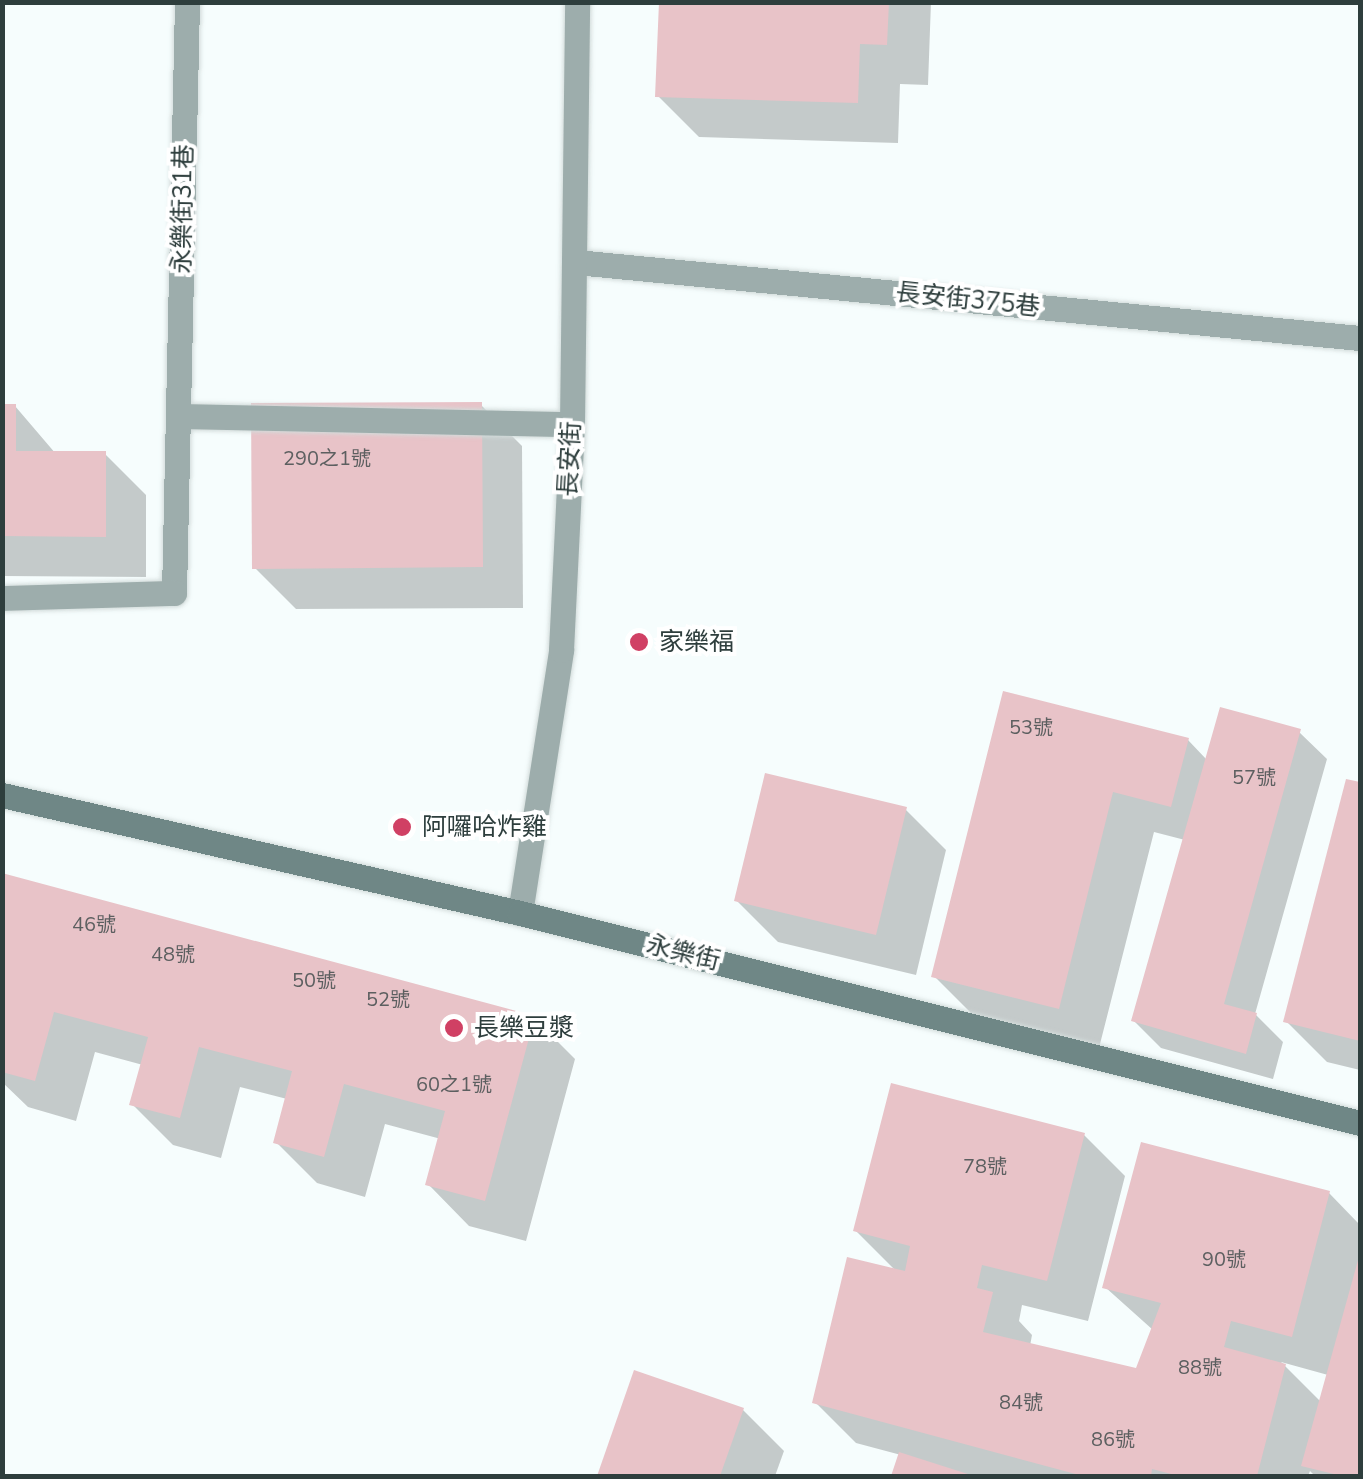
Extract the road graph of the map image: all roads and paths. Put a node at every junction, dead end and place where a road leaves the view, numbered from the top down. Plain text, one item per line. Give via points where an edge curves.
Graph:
1 (186, 2) edge
2 (578, 2) edge
3 (576, 262) junction
4 (1360, 338) edge
5 (180, 416) junction
6 (572, 424) junction
7 (2, 598) edge
8 (2, 794) edge
9 (520, 912) junction
10 (1360, 1123) edge

1 - 5 street, 永樂街31巷
2 - 3 street, 長安街
3 - 4 street, 長安街375巷
3 - 6 street, 長安街
5 - 6 street
5 - 7 street, 永樂街31巷 via 174,593
6 - 9 street, 長安街 via 561,650
8 - 9 street, 永樂街
9 - 10 street, 永樂街

